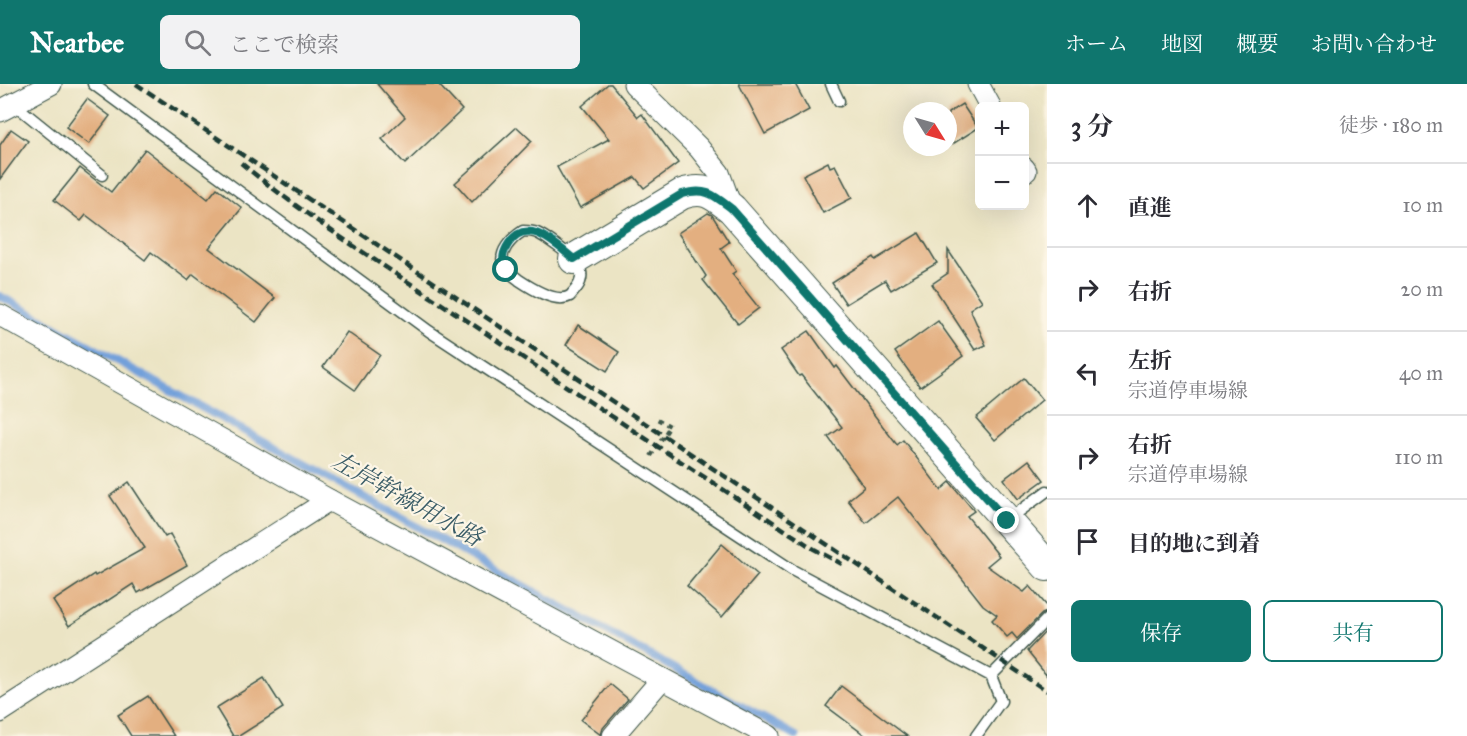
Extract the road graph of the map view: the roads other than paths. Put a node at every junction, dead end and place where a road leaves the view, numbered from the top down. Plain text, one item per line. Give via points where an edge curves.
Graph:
1 (51, 84) edge
2 (93, 84) edge
3 (831, 84) edge
4 (978, 84) edge
5 (642, 86) edge
6 (839, 101) dead end
7 (988, 102) edge
8 (7, 107) edge
9 (102, 175) dead end
10 (732, 209) junction
11 (574, 259) junction
12 (0, 315) edge
13 (1047, 491) edge
14 (329, 500) junction
15 (1007, 521) junction
16 (1047, 566) edge
17 (1047, 619) edge
18 (991, 676) junction
19 (662, 678) junction
20 (0, 712) edge
21 (613, 736) edge
22 (769, 736) edge
23 (976, 736) edge

1 - 8 street
2 - 18 lane via 429,331 794,571
3 - 6 lane
4 - 7 street
5 - 10 street via 719,173
8 - 9 lane
10 - 11 main road via 706,191 682,194
10 - 15 main road
11 - 11 lane via 582,276 580,284 568,297 560,298 526,284 506,270 502,258 513,238 523,231 545,237
12 - 14 street
13 - 15 lane
14 - 19 street
14 - 20 street
15 - 16 main road
17 - 18 lane
18 - 23 lane via 1001,701
19 - 21 street
19 - 22 street

